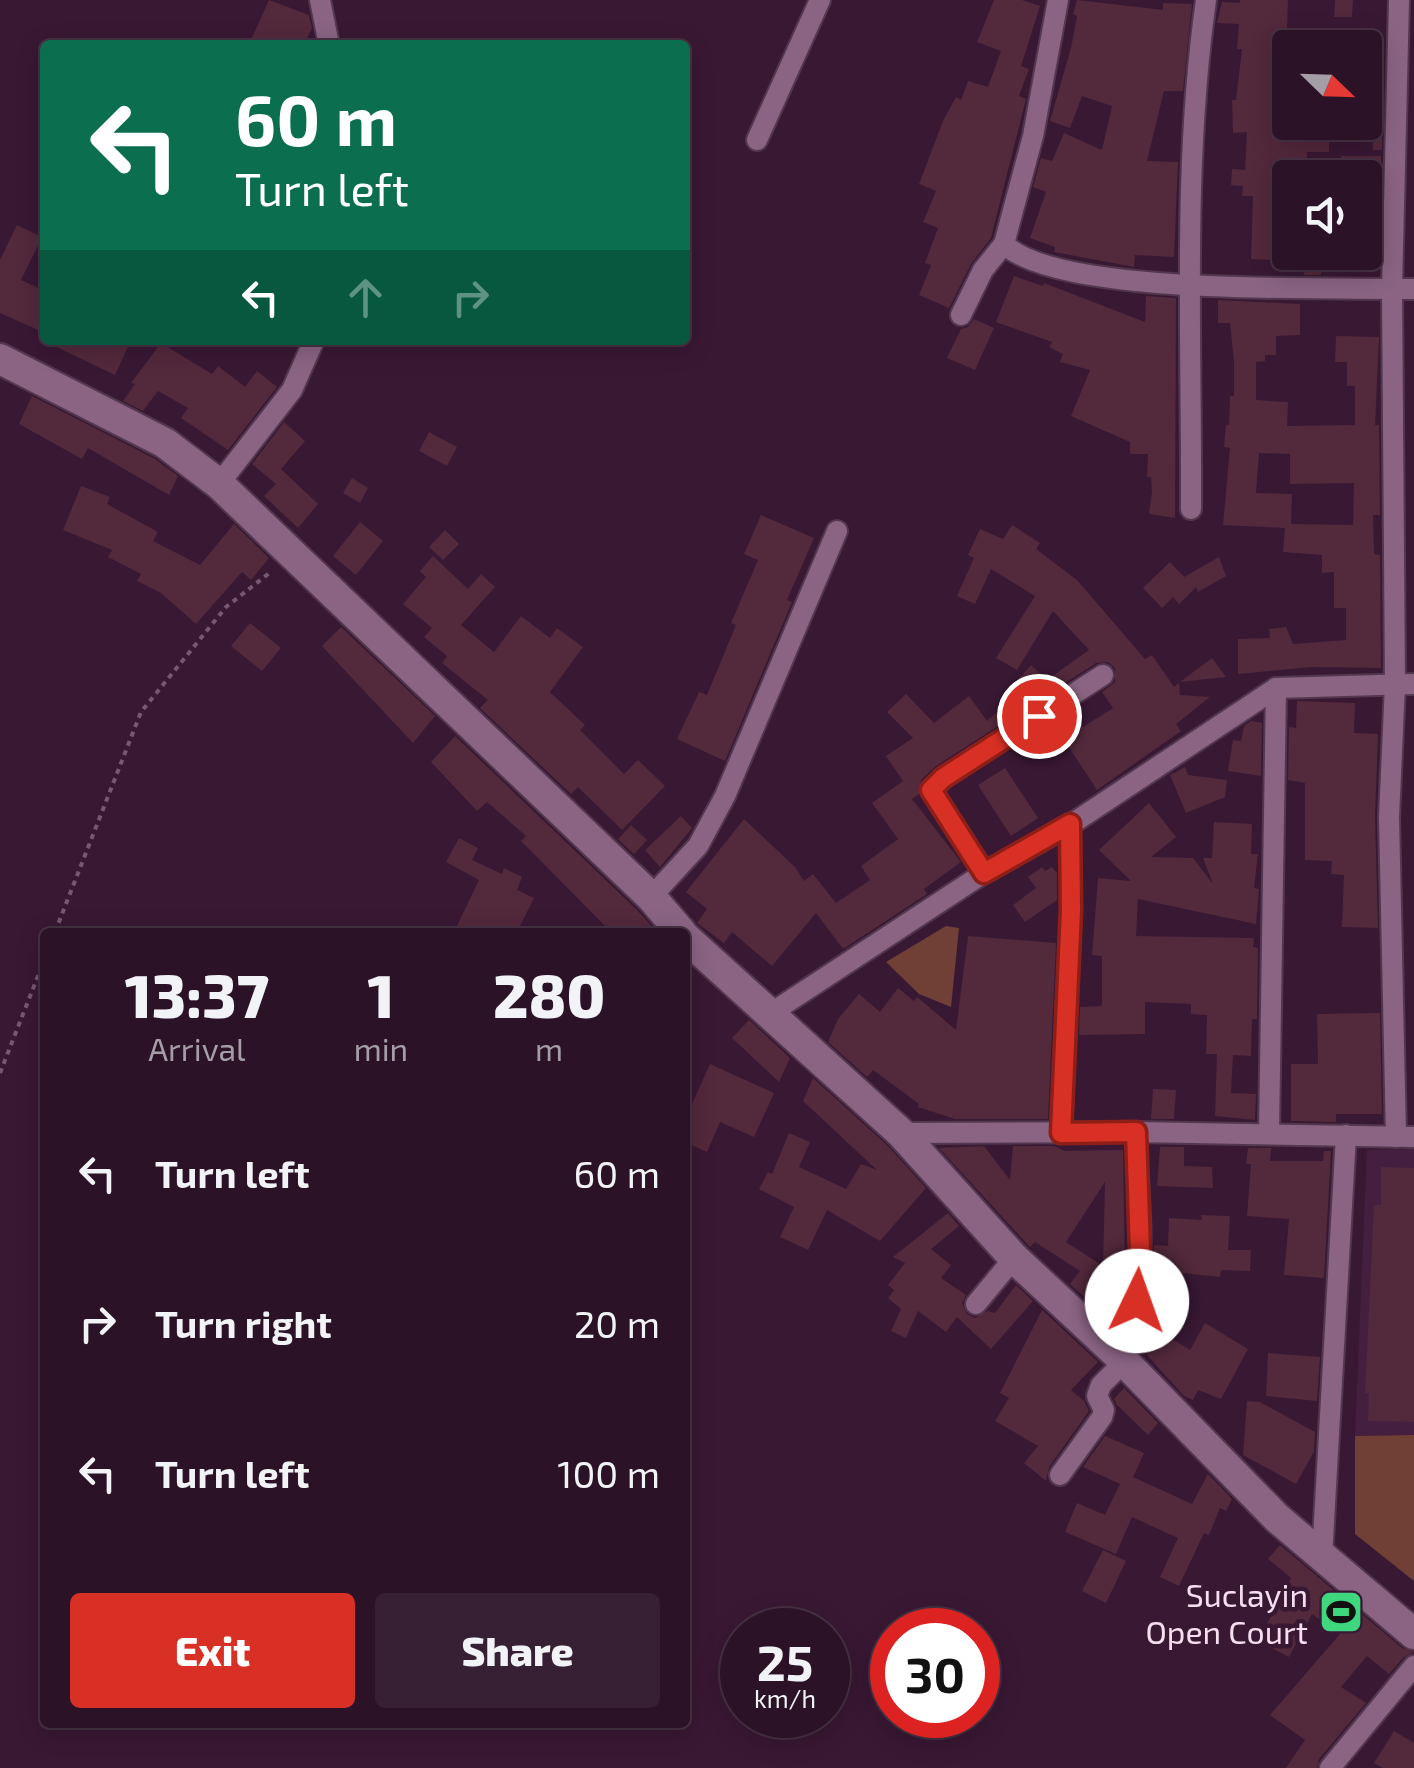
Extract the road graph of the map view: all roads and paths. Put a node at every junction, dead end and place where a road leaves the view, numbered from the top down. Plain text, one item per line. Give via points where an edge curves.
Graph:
1 (320, 0) edge
2 (820, 0) edge
3 (1058, 0) edge
4 (1206, 0) edge
5 (1399, 0) edge
6 (328, 40) edge
7 (757, 140) dead end
8 (1004, 244) junction
9 (1192, 284) junction
10 (1392, 288) junction
11 (1414, 289) edge
12 (961, 315) dead end
13 (312, 345) edge
14 (0, 359) edge
15 (219, 484) junction
16 (1192, 509) dead end
17 (837, 532) dead end
18 (294, 554) junction
19 (1103, 676) dead end
20 (1404, 684) edge
21 (1276, 688) junction
22 (1070, 824) junction
23 (984, 873) junction
24 (650, 897) junction
25 (57, 928) edge
26 (673, 928) edge
27 (690, 949) edge
28 (40, 971) edge
29 (771, 1013) junction
30 (0, 1072) edge
31 (1136, 1132) junction
32 (901, 1133) junction
33 (1061, 1133) junction
34 (1270, 1133) junction
35 (1346, 1135) junction
36 (1405, 1137) edge
37 (1014, 1258) junction
38 (976, 1304) dead end
39 (1119, 1357) junction
40 (1060, 1474) dead end
41 (1322, 1556) junction
42 (1414, 1634) edge
43 (1414, 1666) edge
44 (1330, 1768) edge

1 - 6 street
2 - 7 street
3 - 8 street via 1034,136
4 - 9 street
5 - 10 street
8 - 9 street via 1017,256 1086,277
8 - 12 street
9 - 10 street
9 - 16 street
10 - 11 street
10 - 20 street
13 - 15 street via 292,390
14 - 15 street via 164,443
15 - 18 street
17 - 24 street via 725,796 698,846
18 - 24 street
18 - 25 path via 226,607 141,712
19 - 23 street via 931,790
20 - 21 street
20 - 36 street via 1389,872
21 - 22 street
21 - 34 street
22 - 23 street
22 - 33 street
23 - 29 street
24 - 26 street
27 - 29 street
28 - 30 path
29 - 32 street
31 - 33 street
31 - 34 street
31 - 39 street via 1141,1280
32 - 33 street
32 - 37 street
34 - 35 street
35 - 36 street
35 - 41 street
37 - 38 street
37 - 39 street
39 - 40 street via 1097,1396 1102,1417
39 - 41 street
41 - 42 street
43 - 44 street

